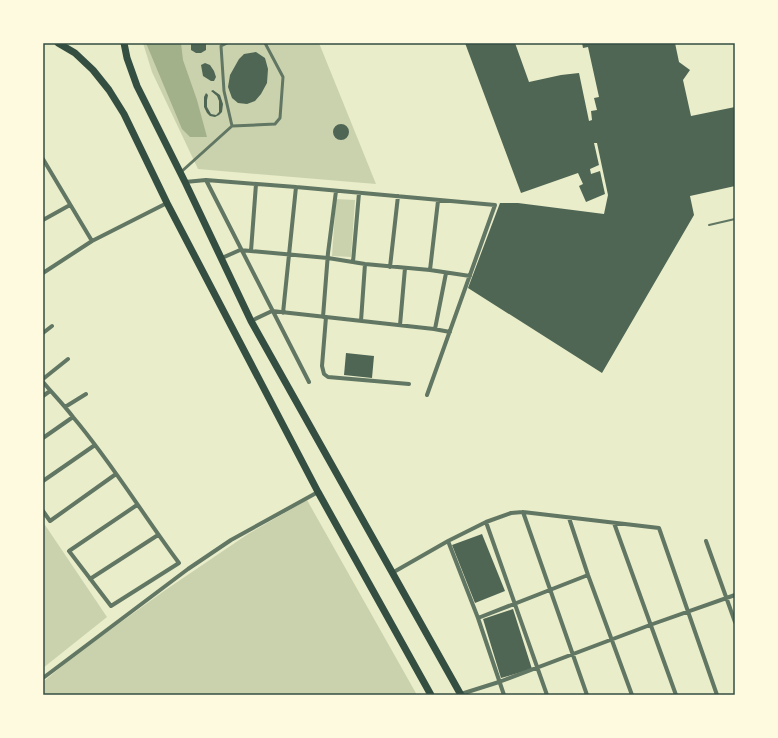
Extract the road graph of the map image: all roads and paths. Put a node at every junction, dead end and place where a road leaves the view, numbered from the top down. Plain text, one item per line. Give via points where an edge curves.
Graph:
1 (58, 43) edge
2 (124, 43) edge
3 (227, 43) edge
4 (265, 43) edge
5 (232, 126) junction
6 (43, 158) edge
7 (180, 172) junction
8 (206, 180) junction
9 (185, 182) junction
10 (256, 184) junction
11 (296, 187) junction
12 (336, 191) junction
13 (359, 193) junction
14 (398, 196) junction
15 (438, 200) junction
16 (167, 203) junction
17 (70, 205) junction
18 (735, 219) edge
19 (43, 220) edge
20 (709, 225) dead end
21 (92, 241) junction
22 (240, 250) junction
23 (251, 251) junction
24 (289, 256) junction
25 (222, 258) junction
26 (328, 258) junction
27 (353, 262) junction
28 (365, 264) junction
29 (390, 267) junction
30 (405, 268) junction
31 (430, 270) junction
32 (43, 273) edge
33 (446, 273) junction
34 (470, 276) junction
35 (272, 311) junction
36 (283, 313) junction
37 (325, 317) junction
38 (252, 321) junction
39 (360, 321) junction
40 (400, 325) junction
41 (52, 326) dead end
42 (435, 329) junction
43 (450, 332) junction
44 (43, 333) edge
45 (68, 359) dead end
46 (43, 379) edge
47 (43, 382) edge
48 (309, 382) dead end
49 (410, 384) dead end
50 (50, 391) junction
51 (86, 394) dead end
52 (427, 395) dead end
53 (43, 396) edge
54 (65, 407) junction
55 (73, 417) junction
56 (43, 438) edge
57 (95, 445) junction
58 (116, 474) junction
59 (43, 481) edge
60 (318, 492) junction
61 (137, 505) junction
62 (43, 511) edge
63 (523, 512) junction
64 (569, 518) junction
65 (486, 522) junction
66 (614, 523) junction
67 (158, 535) junction
68 (706, 541) dead end
69 (448, 542) junction
70 (392, 573) junction
71 (588, 575) junction
72 (90, 579) junction
73 (550, 590) junction
74 (735, 595) edge
75 (726, 599) junction
76 (515, 604) junction
77 (688, 612) junction
78 (478, 618) junction
79 (735, 622) edge
80 (650, 625) junction
81 (612, 640) junction
82 (573, 654) junction
83 (537, 668) junction
84 (43, 678) edge
85 (499, 682) junction
86 (461, 694) edge
87 (431, 695) edge
88 (504, 695) edge
89 (547, 695) edge
90 (587, 695) edge
91 (632, 695) edge
92 (676, 695) edge
93 (717, 695) edge

1 - 16 highway via 75,53 109,90 124,114
2 - 7 highway via 137,86
3 - 5 street via 221,46 224,84
4 - 5 street via 283,77 280,118 275,124
5 - 7 street
6 - 17 street
7 - 9 highway
8 - 9 street
8 - 10 street
8 - 22 street
9 - 25 highway
10 - 11 street
10 - 23 street
11 - 12 street
11 - 24 street
12 - 13 street
12 - 26 street
13 - 14 street
13 - 27 street
14 - 15 street
14 - 29 street
15 - 31 street
15 - 34 street via 495,205
16 - 21 street
16 - 60 highway
17 - 19 street
17 - 21 street
18 - 20 lane
21 - 32 street
22 - 23 street
22 - 25 street
22 - 35 street
23 - 24 street
24 - 26 street
24 - 36 street
25 - 38 highway
26 - 27 street
26 - 37 street
27 - 28 street
28 - 29 street
28 - 39 street
29 - 30 street
30 - 31 street
30 - 40 street
31 - 33 street
33 - 34 street
33 - 42 street
34 - 43 street
35 - 36 street
35 - 38 street
35 - 48 street
36 - 37 street
37 - 39 street
37 - 49 street via 322,366 324,374 328,377
38 - 70 highway
39 - 40 street
40 - 42 street
41 - 44 street
42 - 43 street
43 - 52 street
45 - 46 street
47 - 50 street
50 - 53 street
50 - 54 street
51 - 54 street
54 - 55 street
55 - 56 street
55 - 57 street
57 - 58 street
57 - 59 street
58 - 61 street
58 - 62 street via 50,521
60 - 84 street via 231,540 188,569
60 - 87 highway
61 - 67 street
61 - 72 street via 69,551
63 - 64 street
63 - 65 street via 511,512
63 - 73 street
64 - 66 street
64 - 71 street
65 - 69 street
65 - 76 street
66 - 77 street via 659,528
66 - 80 street
67 - 72 street
67 - 72 street via 179,563 111,606
68 - 75 street
69 - 70 street
69 - 78 street
70 - 86 highway
71 - 73 street
71 - 81 street
73 - 76 street
73 - 82 street
74 - 75 street
75 - 77 street
75 - 79 street
76 - 78 street
76 - 83 street
77 - 80 street
77 - 93 street
78 - 85 street
80 - 81 street
80 - 92 street
81 - 82 street
81 - 91 street
82 - 83 street
82 - 90 street
83 - 85 street
83 - 89 street
85 - 86 street
85 - 88 street

